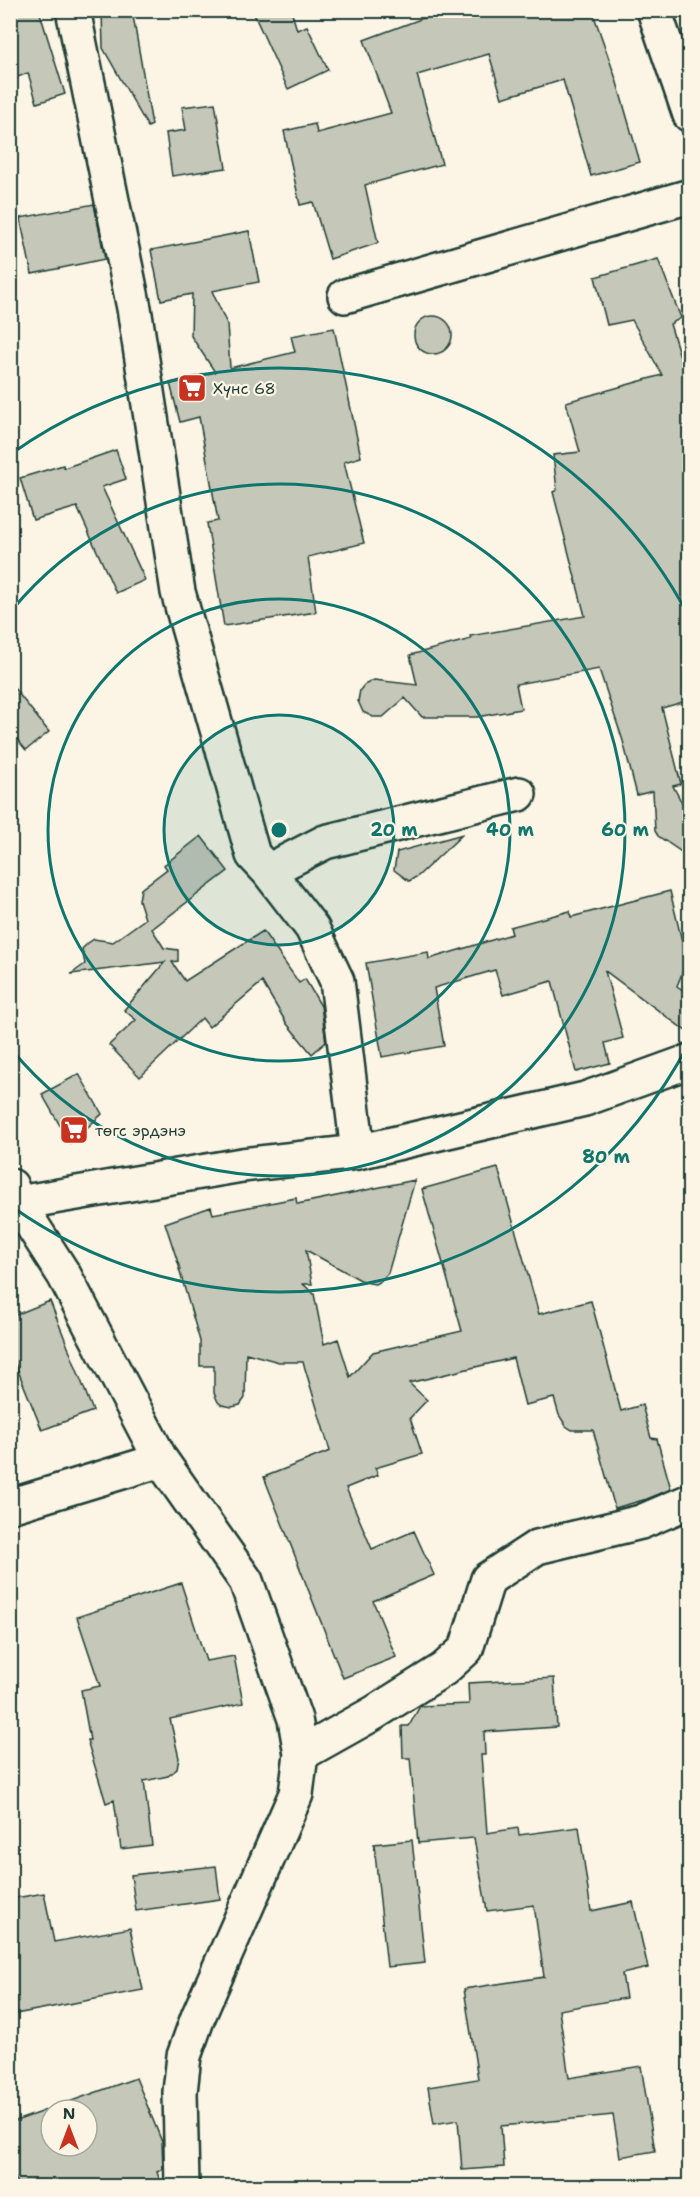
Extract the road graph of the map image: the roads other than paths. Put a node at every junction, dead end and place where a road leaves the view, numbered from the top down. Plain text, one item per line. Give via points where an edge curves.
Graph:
1 (73, 10) edge
2 (654, 10) edge
3 (690, 115) edge
4 (690, 196) edge
5 (345, 296) dead end
6 (519, 794) dead end
7 (268, 872) junction
8 (690, 1061) edge
9 (358, 1152) junction
10 (14, 1195) edge
11 (161, 1460) junction
12 (690, 1501) edge
13 (10, 1506) edge
14 (301, 1754) junction
15 (182, 2187) edge

1 - 7 street via 134,308 178,592 253,855
2 - 3 street
4 - 5 street
6 - 7 street via 325,842
7 - 9 street via 312,928 337,981
8 - 9 street via 585,1099
9 - 10 street
10 - 11 street via 64,1275
11 - 13 street
11 - 14 street via 246,1581 295,1719
12 - 14 street via 641,1522 537,1547 488,1579 466,1649 444,1669
14 - 15 street via 296,1794 184,2056 180,2092

